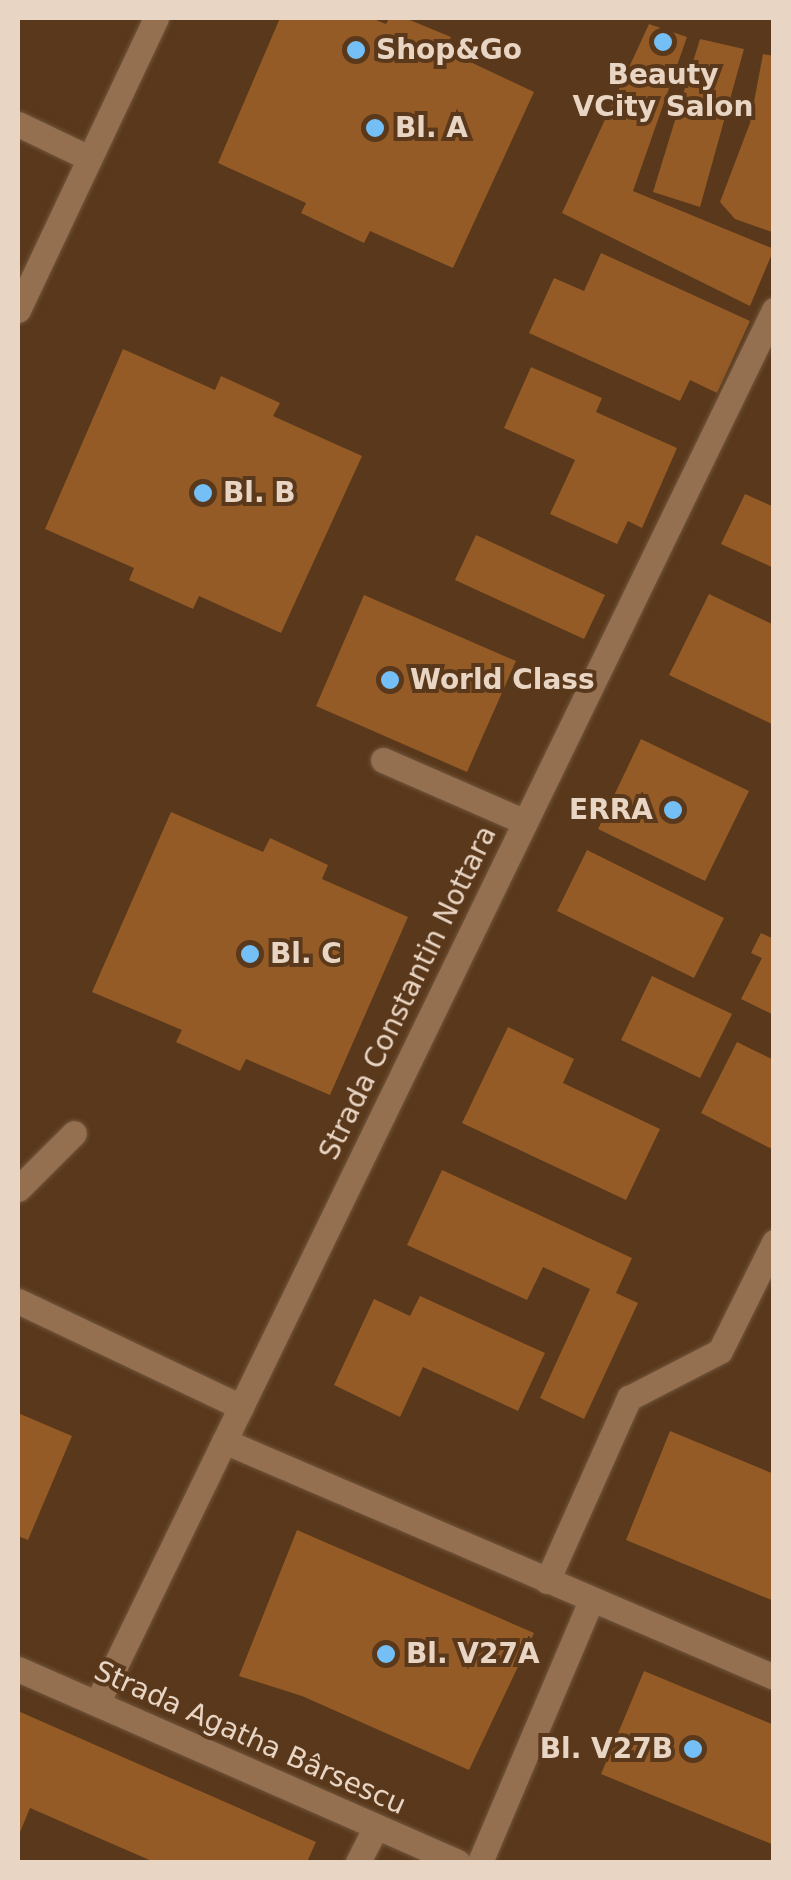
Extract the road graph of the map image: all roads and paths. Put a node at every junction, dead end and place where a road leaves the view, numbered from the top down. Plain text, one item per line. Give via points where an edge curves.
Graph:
1 (156, 18) edge
2 (18, 124) edge
3 (89, 158) junction
4 (18, 310) edge
5 (774, 310) edge
6 (383, 760) dead end
7 (524, 822) junction
8 (74, 1133) dead end
9 (18, 1189) edge
10 (774, 1242) edge
11 (18, 1300) edge
12 (241, 1407) junction
13 (224, 1441) junction
14 (547, 1581) junction
15 (591, 1600) junction
16 (18, 1669) edge
17 (774, 1677) edge
18 (97, 1703) junction
19 (375, 1828) junction
20 (358, 1862) edge
21 (458, 1862) edge
22 (480, 1862) edge

1 - 3 street
2 - 3 street
3 - 4 street
5 - 7 street, Strada Constantin Nottara
6 - 7 street
7 - 12 street, Strada Constantin Nottara
8 - 9 street
10 - 14 street via 720,1351 629,1398
11 - 12 street
12 - 13 street, Strada Constantin Nottara
13 - 14 street
13 - 18 street, Strada Constantin Nottara
14 - 15 street
15 - 17 street
15 - 22 street
16 - 18 street, Strada Agatha Bârsescu
18 - 19 street, Strada Agatha Bârsescu
19 - 20 street
19 - 21 street, Strada Agatha Bârsescu

